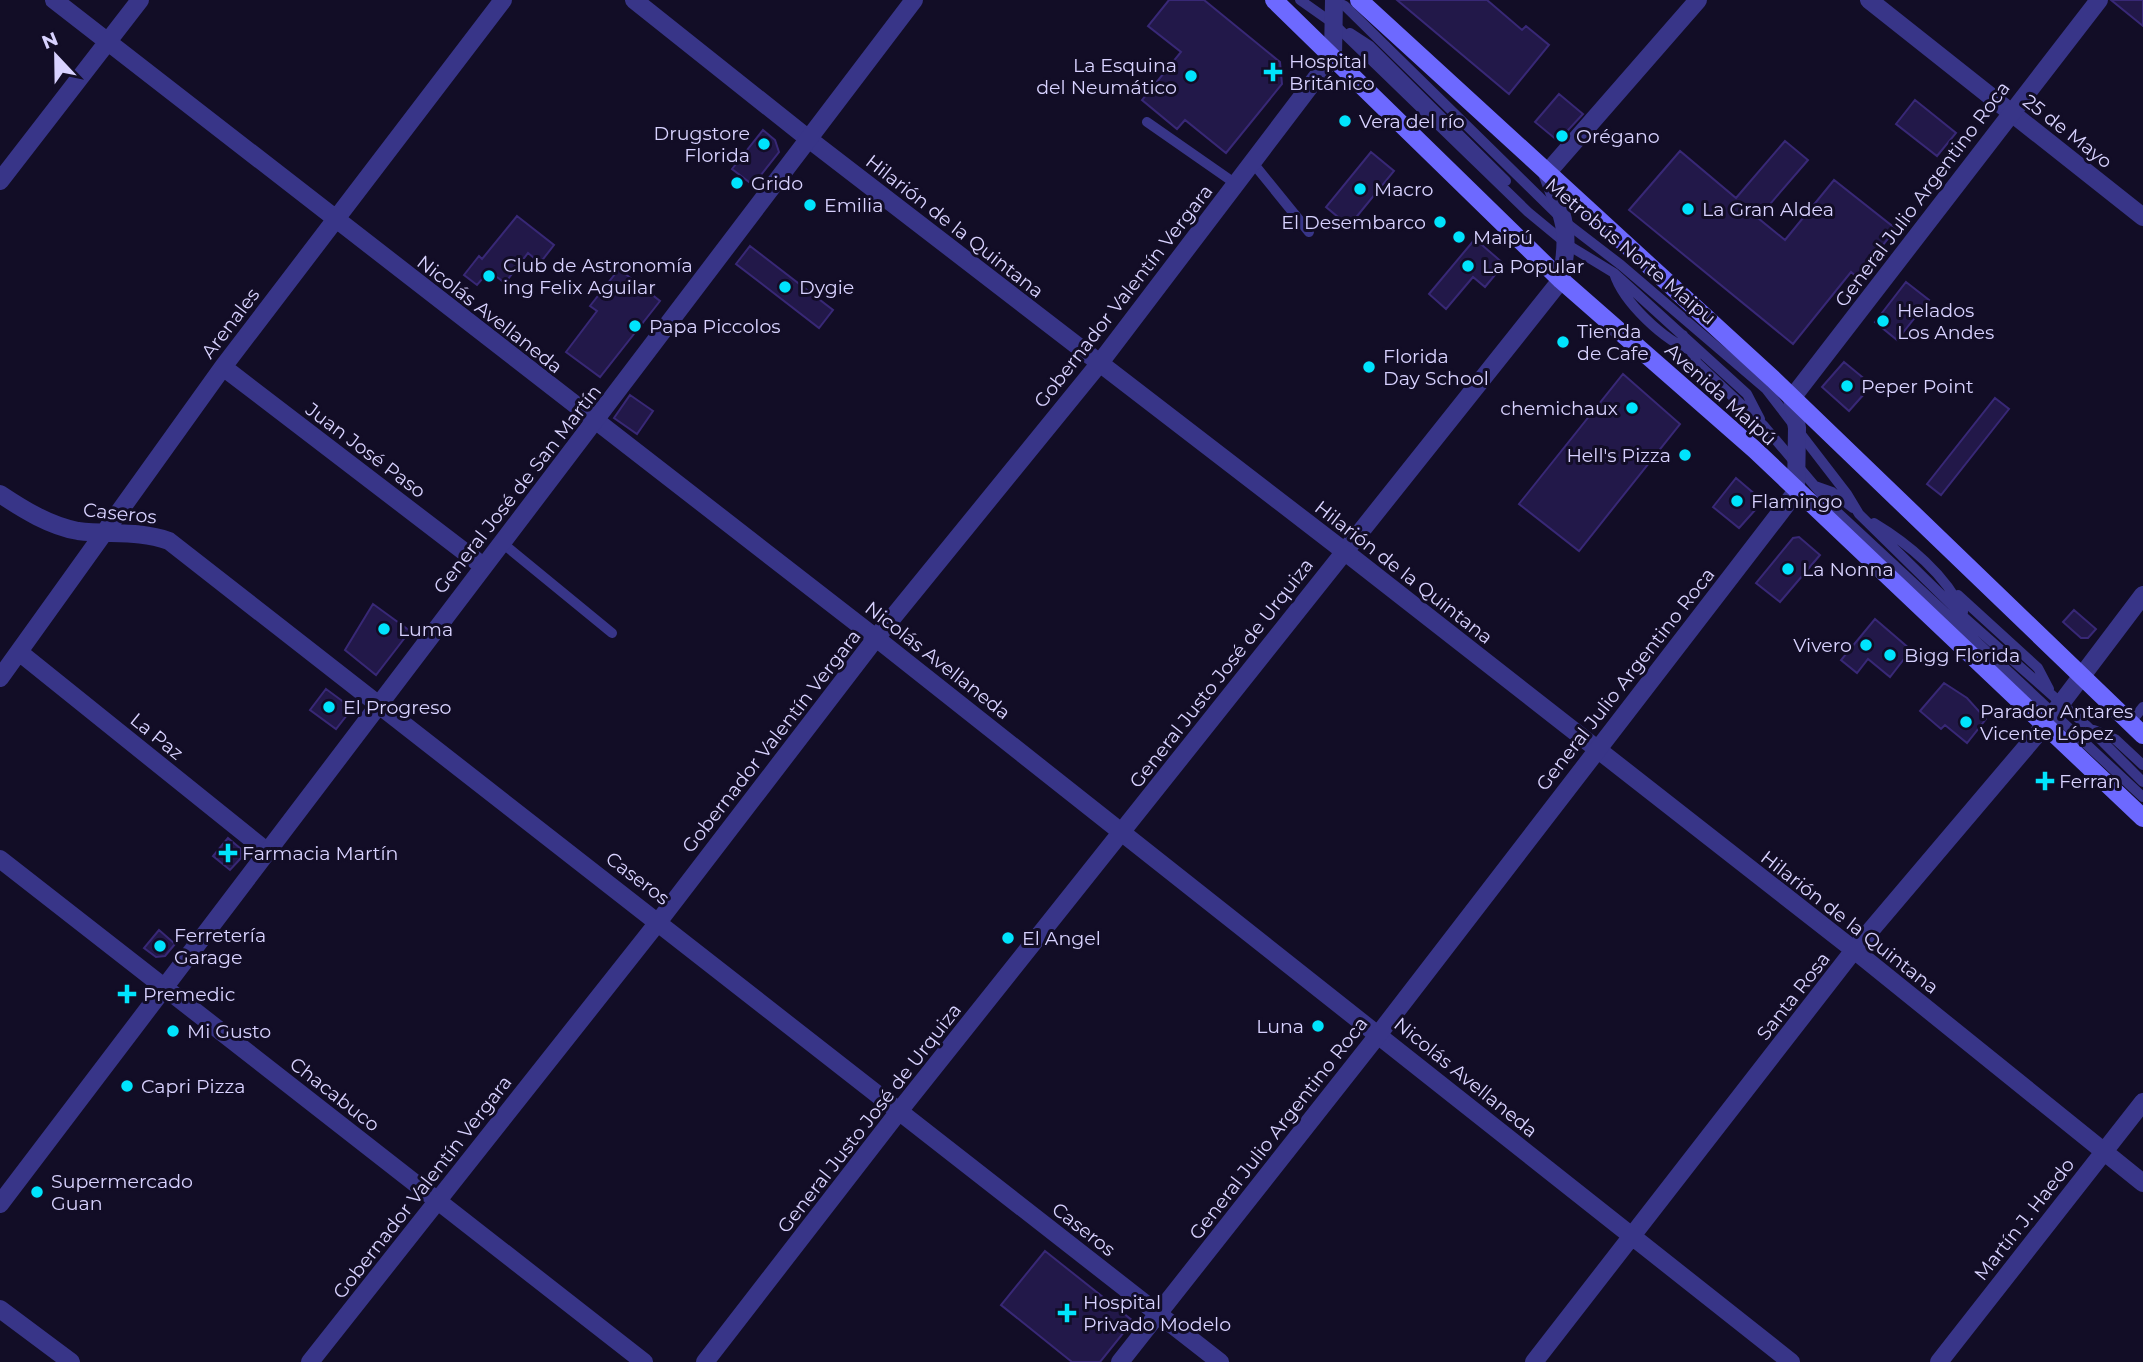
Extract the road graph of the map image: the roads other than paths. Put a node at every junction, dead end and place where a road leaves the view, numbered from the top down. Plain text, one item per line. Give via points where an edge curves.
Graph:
1 (54, 0) edge
2 (140, 0) edge
3 (503, 0) edge
4 (634, 0) edge
5 (914, 0) edge
6 (1274, 0) edge
7 (1300, 0) edge
8 (1334, 0) edge
9 (1359, 0) edge
10 (1698, 0) edge
11 (1869, 0) edge
12 (2098, 0) edge
13 (1334, 24) junction
14 (107, 42) junction
15 (1333, 56) junction
16 (2010, 112) junction
17 (1147, 122) dead end
18 (810, 140) junction
19 (1253, 163) junction
20 (1547, 173) junction
21 (0, 181) edge
22 (1236, 184) junction
23 (2143, 217) edge
24 (335, 219) junction
25 (1565, 222) junction
26 (1309, 232) dead end
27 (1568, 245) junction
28 (1561, 280) junction
29 (1679, 339) junction
30 (1700, 359) junction
31 (1099, 364) junction
32 (223, 368) junction
33 (1792, 398) junction
34 (595, 423) junction
35 (1797, 428) junction
36 (1797, 467) junction
37 (1804, 488) junction
38 (0, 495) edge
39 (1859, 514) junction
40 (106, 532) junction
41 (500, 542) junction
42 (1344, 551) junction
43 (483, 566) junction
44 (1952, 590) junction
45 (2143, 595) edge
46 (1945, 598) junction
47 (1958, 600) junction
48 (1975, 611) junction
49 (1966, 619) junction
50 (612, 633) dead end
51 (876, 638) junction
52 (19, 652) junction
53 (2081, 676) junction
54 (0, 678) edge
55 (380, 707) junction
56 (2143, 707) edge
57 (2052, 709) junction
58 (2087, 726) junction
59 (2137, 729) edge
60 (1597, 751) junction
61 (2143, 765) edge
62 (2143, 782) edge
63 (2143, 797) edge
64 (2143, 818) edge
65 (1123, 832) junction
66 (269, 853) junction
67 (0, 859) edge
68 (659, 921) junction
69 (1854, 950) junction
70 (164, 990) junction
71 (1378, 1035) junction
72 (2143, 1102) edge
73 (900, 1110) junction
74 (2104, 1152) junction
75 (2143, 1182) edge
76 (438, 1200) junction
77 (0, 1204) edge
78 (1633, 1238) junction
79 (0, 1309) edge
80 (1158, 1313) junction
81 (71, 1362) edge
82 (310, 1362) edge
83 (644, 1362) edge
84 (705, 1362) edge
85 (1120, 1362) edge
86 (1220, 1362) edge
87 (1534, 1362) edge
88 (1791, 1362) edge
89 (1939, 1362) edge

1 - 14 street, Nicolás Avellaneda
2 - 14 street
3 - 24 street, Arenales
4 - 18 street, Hilarión de la Quintana
5 - 18 street, General José de San Martín
6 - 15 main road, Avenida Maipú
7 - 13 lane, Metrobús Norte Maipu
8 - 13 street
8 - 25 lane, Metrobús Norte Maipu
9 - 20 main road
10 - 20 street
11 - 16 street, 25 de Mayo
12 - 16 street, General Julio Argentino Roca
13 - 15 street
13 - 27 lane, Metrobús Norte Maipu via 1443,122
14 - 21 street
14 - 24 street, Nicolás Avellaneda
15 - 19 street, Gobernador Valentín Vergara
15 - 28 main road, Avenida Maipú
16 - 23 street, 25 de Mayo
16 - 33 street, General Julio Argentino Roca
17 - 22 lane
18 - 31 street, Hilarión de la Quintana
18 - 34 street, General José de San Martín
19 - 22 street, Gobernador Valentín Vergara
19 - 26 lane
20 - 25 street, General Justo José de Urquiza
20 - 33 main road
22 - 31 street, Gobernador Valentín Vergara
24 - 32 street, Arenales
24 - 34 street, Nicolás Avellaneda
25 - 27 street, General Justo José de Urquiza
25 - 35 lane, Metrobús Norte Maipu via 1766,389
27 - 28 street, General Justo José de Urquiza
27 - 29 lane, Metrobús Norte Maipu via 1614,273 1620,292
28 - 37 main road, Avenida Maipú
28 - 42 street, General Justo José de Urquiza
29 - 30 lane
29 - 30 lane, Metrobús Norte Maipu
30 - 36 lane, Metrobús Norte Maipu via 1747,394 1764,426
31 - 42 street, Hilarión de la Quintana
31 - 51 street, Gobernador Valentín Vergara
32 - 40 street, Arenales
32 - 43 street, Juan José Paso
33 - 35 street
33 - 53 main road
34 - 41 street, General José de San Martín
34 - 51 street, Nicolás Avellaneda
35 - 36 street
35 - 39 lane, Metrobús Norte Maipu
36 - 37 street
37 - 39 lane via 1832,492
37 - 57 main road, Avenida Maipú
37 - 60 street, General Julio Argentino Roca
38 - 40 street, Caseros via 47,522
39 - 44 lane, Metrobús Norte Maipu via 1897,537
39 - 46 lane, Metrobús Norte Maipu
40 - 52 street, Arenales
40 - 55 street, Caseros via 136,532 169,541
41 - 43 street, General José de San Martín
41 - 50 lane
42 - 60 street, Hilarión de la Quintana
42 - 65 street, General Justo José de Urquiza
43 - 55 street, General José de San Martín
44 - 47 lane, Metrobús Norte Maipu
44 - 48 lane
45 - 53 street, Santa Rosa
46 - 47 lane
46 - 49 lane, Metrobús Norte Maipu
47 - 48 lane
47 - 49 lane, Metrobús Norte Maipu
48 - 57 lane, Metrobús Norte Maipu via 2038,668
49 - 57 lane, Metrobús Norte Maipu
51 - 65 street, Nicolás Avellaneda
51 - 68 street, Gobernador Valentín Vergara
52 - 54 street, Arenales
52 - 66 street, La Paz
53 - 57 street, Santa Rosa
53 - 59 main road
55 - 66 street, General José de San Martín
55 - 68 street, Caseros
56 - 59 lane
57 - 58 lane, Metrobús Norte Maipu
57 - 63 lane, Metrobús Norte Maipu
57 - 64 main road, Avenida Maipú
57 - 69 street, Santa Rosa
58 - 61 lane, Metrobús Norte Maipu via 2115,739
58 - 62 lane, Metrobús Norte Maipu
60 - 69 street, Hilarión de la Quintana
60 - 71 street, General Julio Argentino Roca
65 - 71 street, Nicolás Avellaneda
65 - 73 street, General Justo José de Urquiza
66 - 70 street, General José de San Martín
67 - 70 street, Chacabuco
68 - 73 street, Caseros
68 - 76 street, Gobernador Valentín Vergara
69 - 74 street, Hilarión de la Quintana
69 - 78 street, Santa Rosa
70 - 76 street, Chacabuco
70 - 77 street, General José de San Martín
71 - 78 street, Nicolás Avellaneda
71 - 80 street, General Julio Argentino Roca
72 - 74 street, Martín J. Haedo
73 - 80 street, Caseros
73 - 84 street, General Justo José de Urquiza
74 - 75 street, Hilarión de la Quintana
74 - 89 street, Martín J. Haedo
76 - 82 street, Gobernador Valentín Vergara
76 - 83 street, Chacabuco
78 - 87 street, Santa Rosa
78 - 88 street, Nicolás Avellaneda
79 - 81 street
80 - 85 street, General Julio Argentino Roca
80 - 86 street, Caseros

